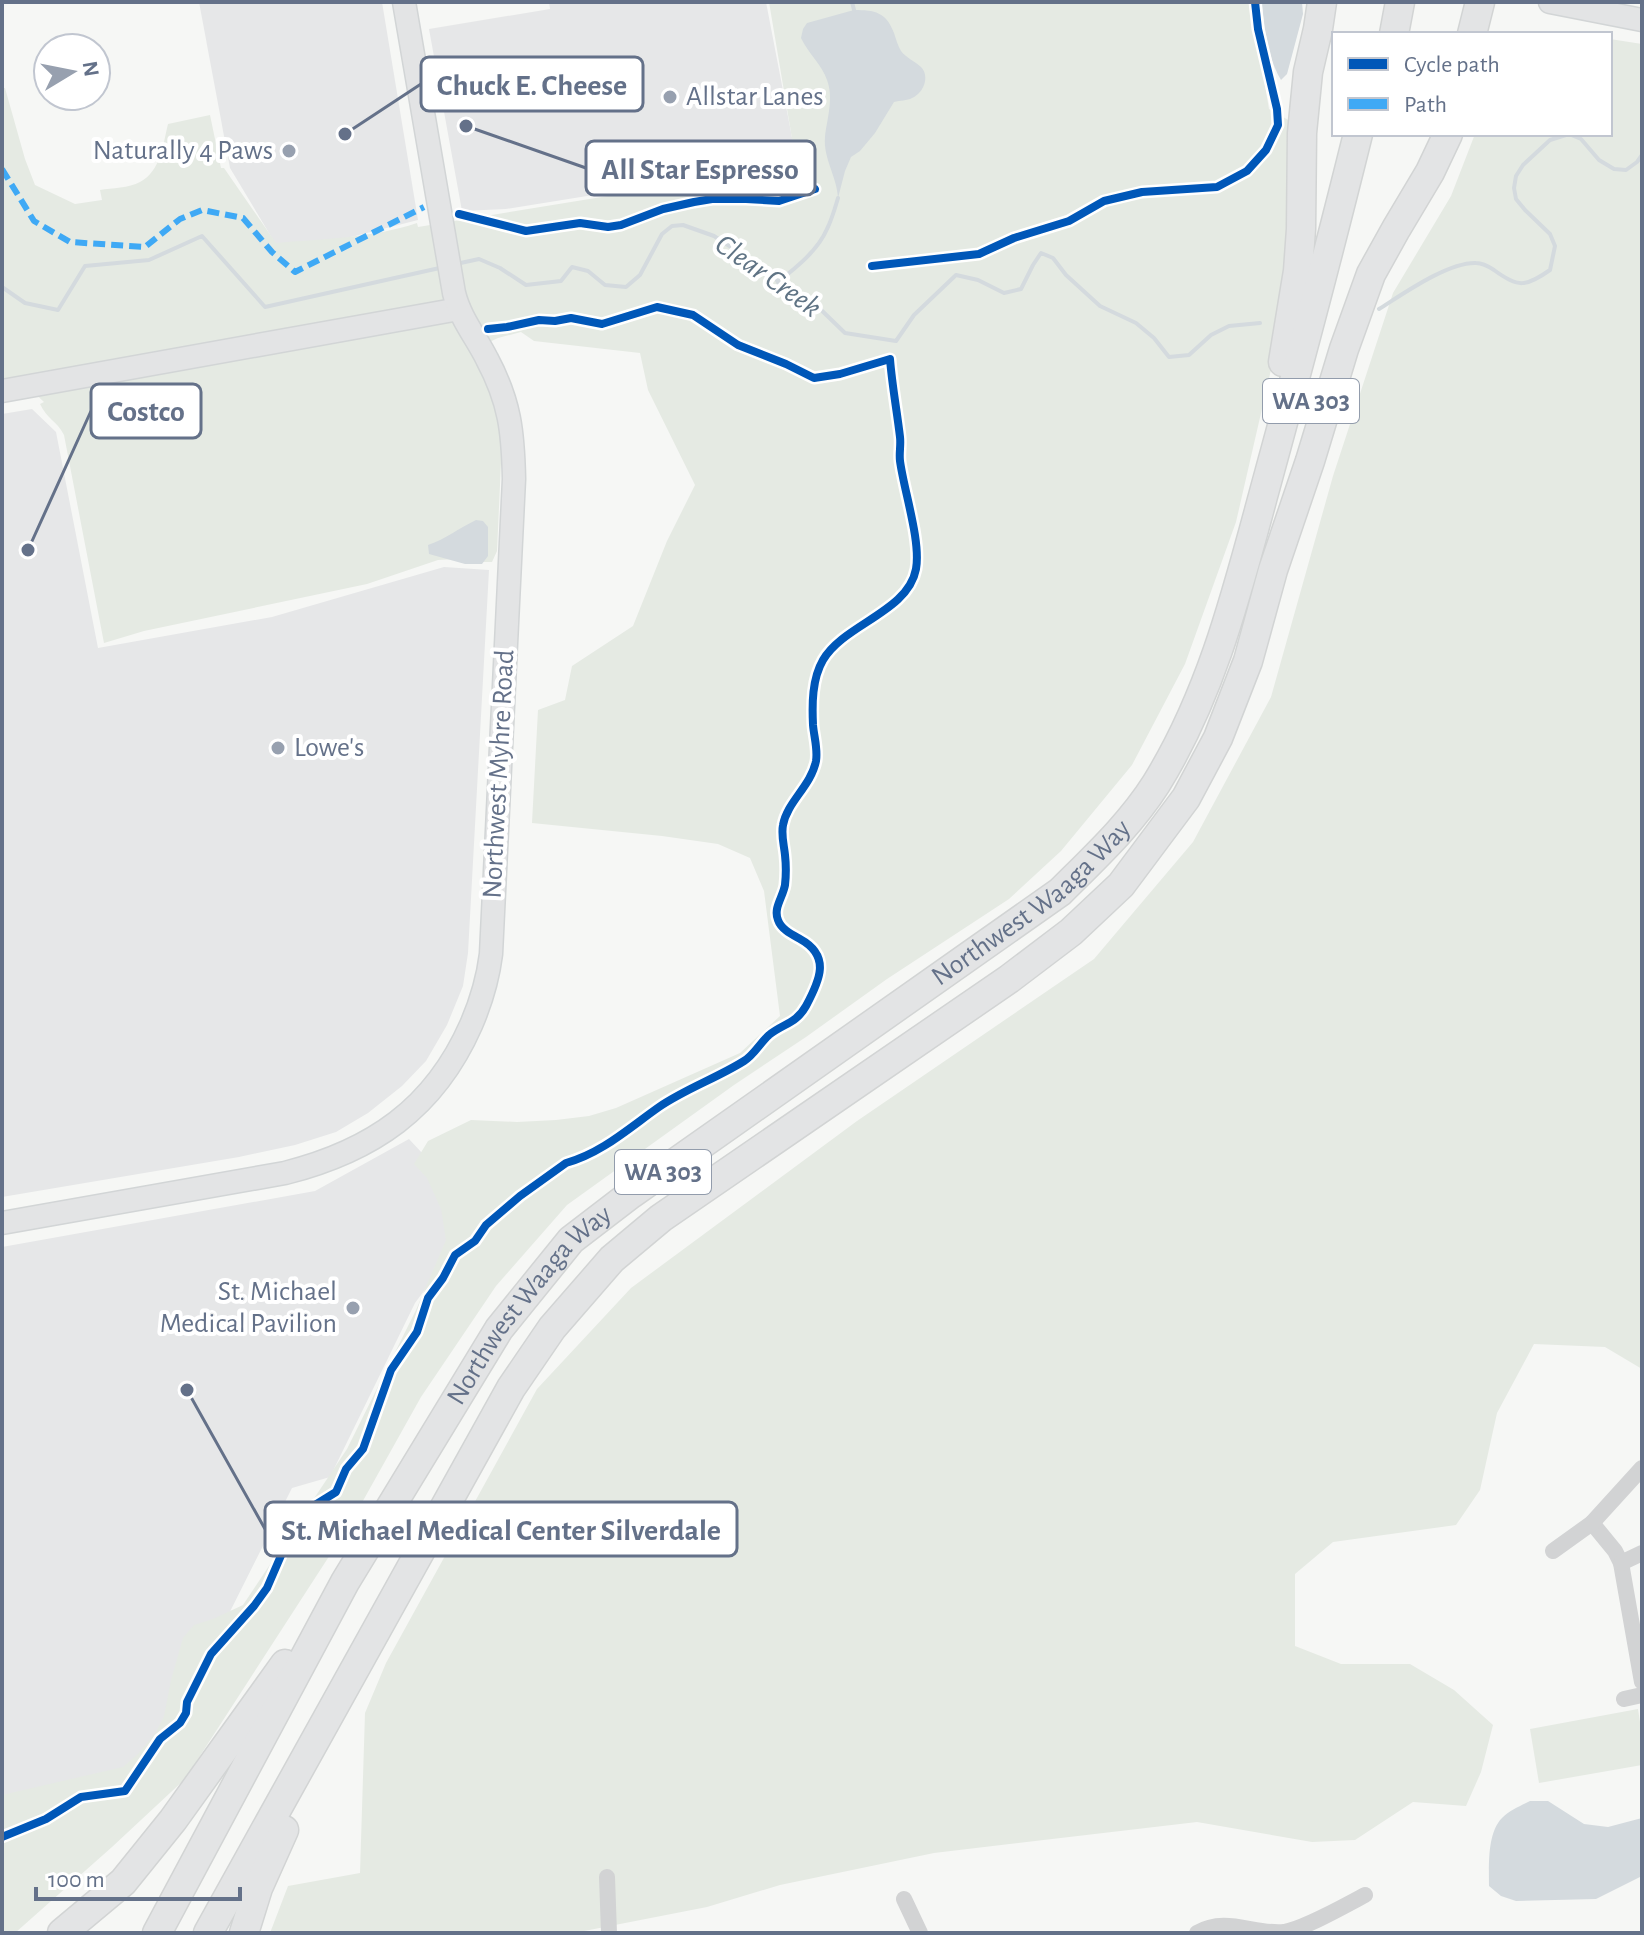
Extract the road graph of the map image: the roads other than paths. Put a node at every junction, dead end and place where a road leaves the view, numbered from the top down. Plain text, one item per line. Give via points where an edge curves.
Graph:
1 (404, 2) edge
2 (1322, 2) edge
3 (1480, 2) edge
4 (1550, 2) edge
5 (1635, 18) edge
6 (1472, 32) edge
7 (1358, 136) edge
8 (1376, 136) edge
9 (1447, 136) edge
10 (459, 309) junction
11 (2, 391) edge
12 (1259, 511) junction
13 (1273, 570) junction
14 (2, 1223) edge
15 (1642, 1468) edge
16 (1592, 1523) junction
17 (1553, 1551) dead end
18 (1642, 1553) edge
19 (1621, 1563) junction
20 (345, 1582) junction
21 (375, 1631) junction
22 (1642, 1682) edge
23 (1642, 1695) edge
24 (1624, 1699) dead end
25 (607, 1877) dead end
26 (1365, 1895) dead end
27 (904, 1899) dead end
28 (62, 1933) edge
29 (157, 1933) edge
30 (208, 1933) edge
31 (244, 1933) edge
32 (609, 1933) edge
33 (920, 1933) edge
34 (1197, 1933) edge

1 - 10 street, Northwest Myhre Road
2 - 12 highway via 1302,133 1298,271
3 - 6 highway
4 - 5 street
7 - 12 highway, WA 303
8 - 13 highway, WA 303
9 - 13 highway via 1371,274
10 - 11 street
10 - 14 street, Northwest Myhre Road via 503,391 514,470 491,954 465,1038 411,1112 339,1156 285,1173
12 - 20 highway, Northwest Waaga Way / WA 303 via 1221,643 1192,719 1155,785 1113,841 1060,892 571,1240 499,1329
13 - 21 highway, Northwest Waaga Way / WA 303 via 1248,661 1218,738 1186,798 1121,885 1009,979 661,1218 612,1259 552,1328 511,1388
15 - 16 street
16 - 17 street
16 - 19 street
18 - 19 street
19 - 22 street
20 - 28 highway via 173,1820 123,1882
20 - 29 highway, Northwest Waaga Way / WA 303
21 - 30 highway, Northwest Waaga Way / WA 303
21 - 31 highway via 262,1878
23 - 24 street
25 - 32 street
26 - 34 street via 1283,1932 1226,1925
27 - 33 street

